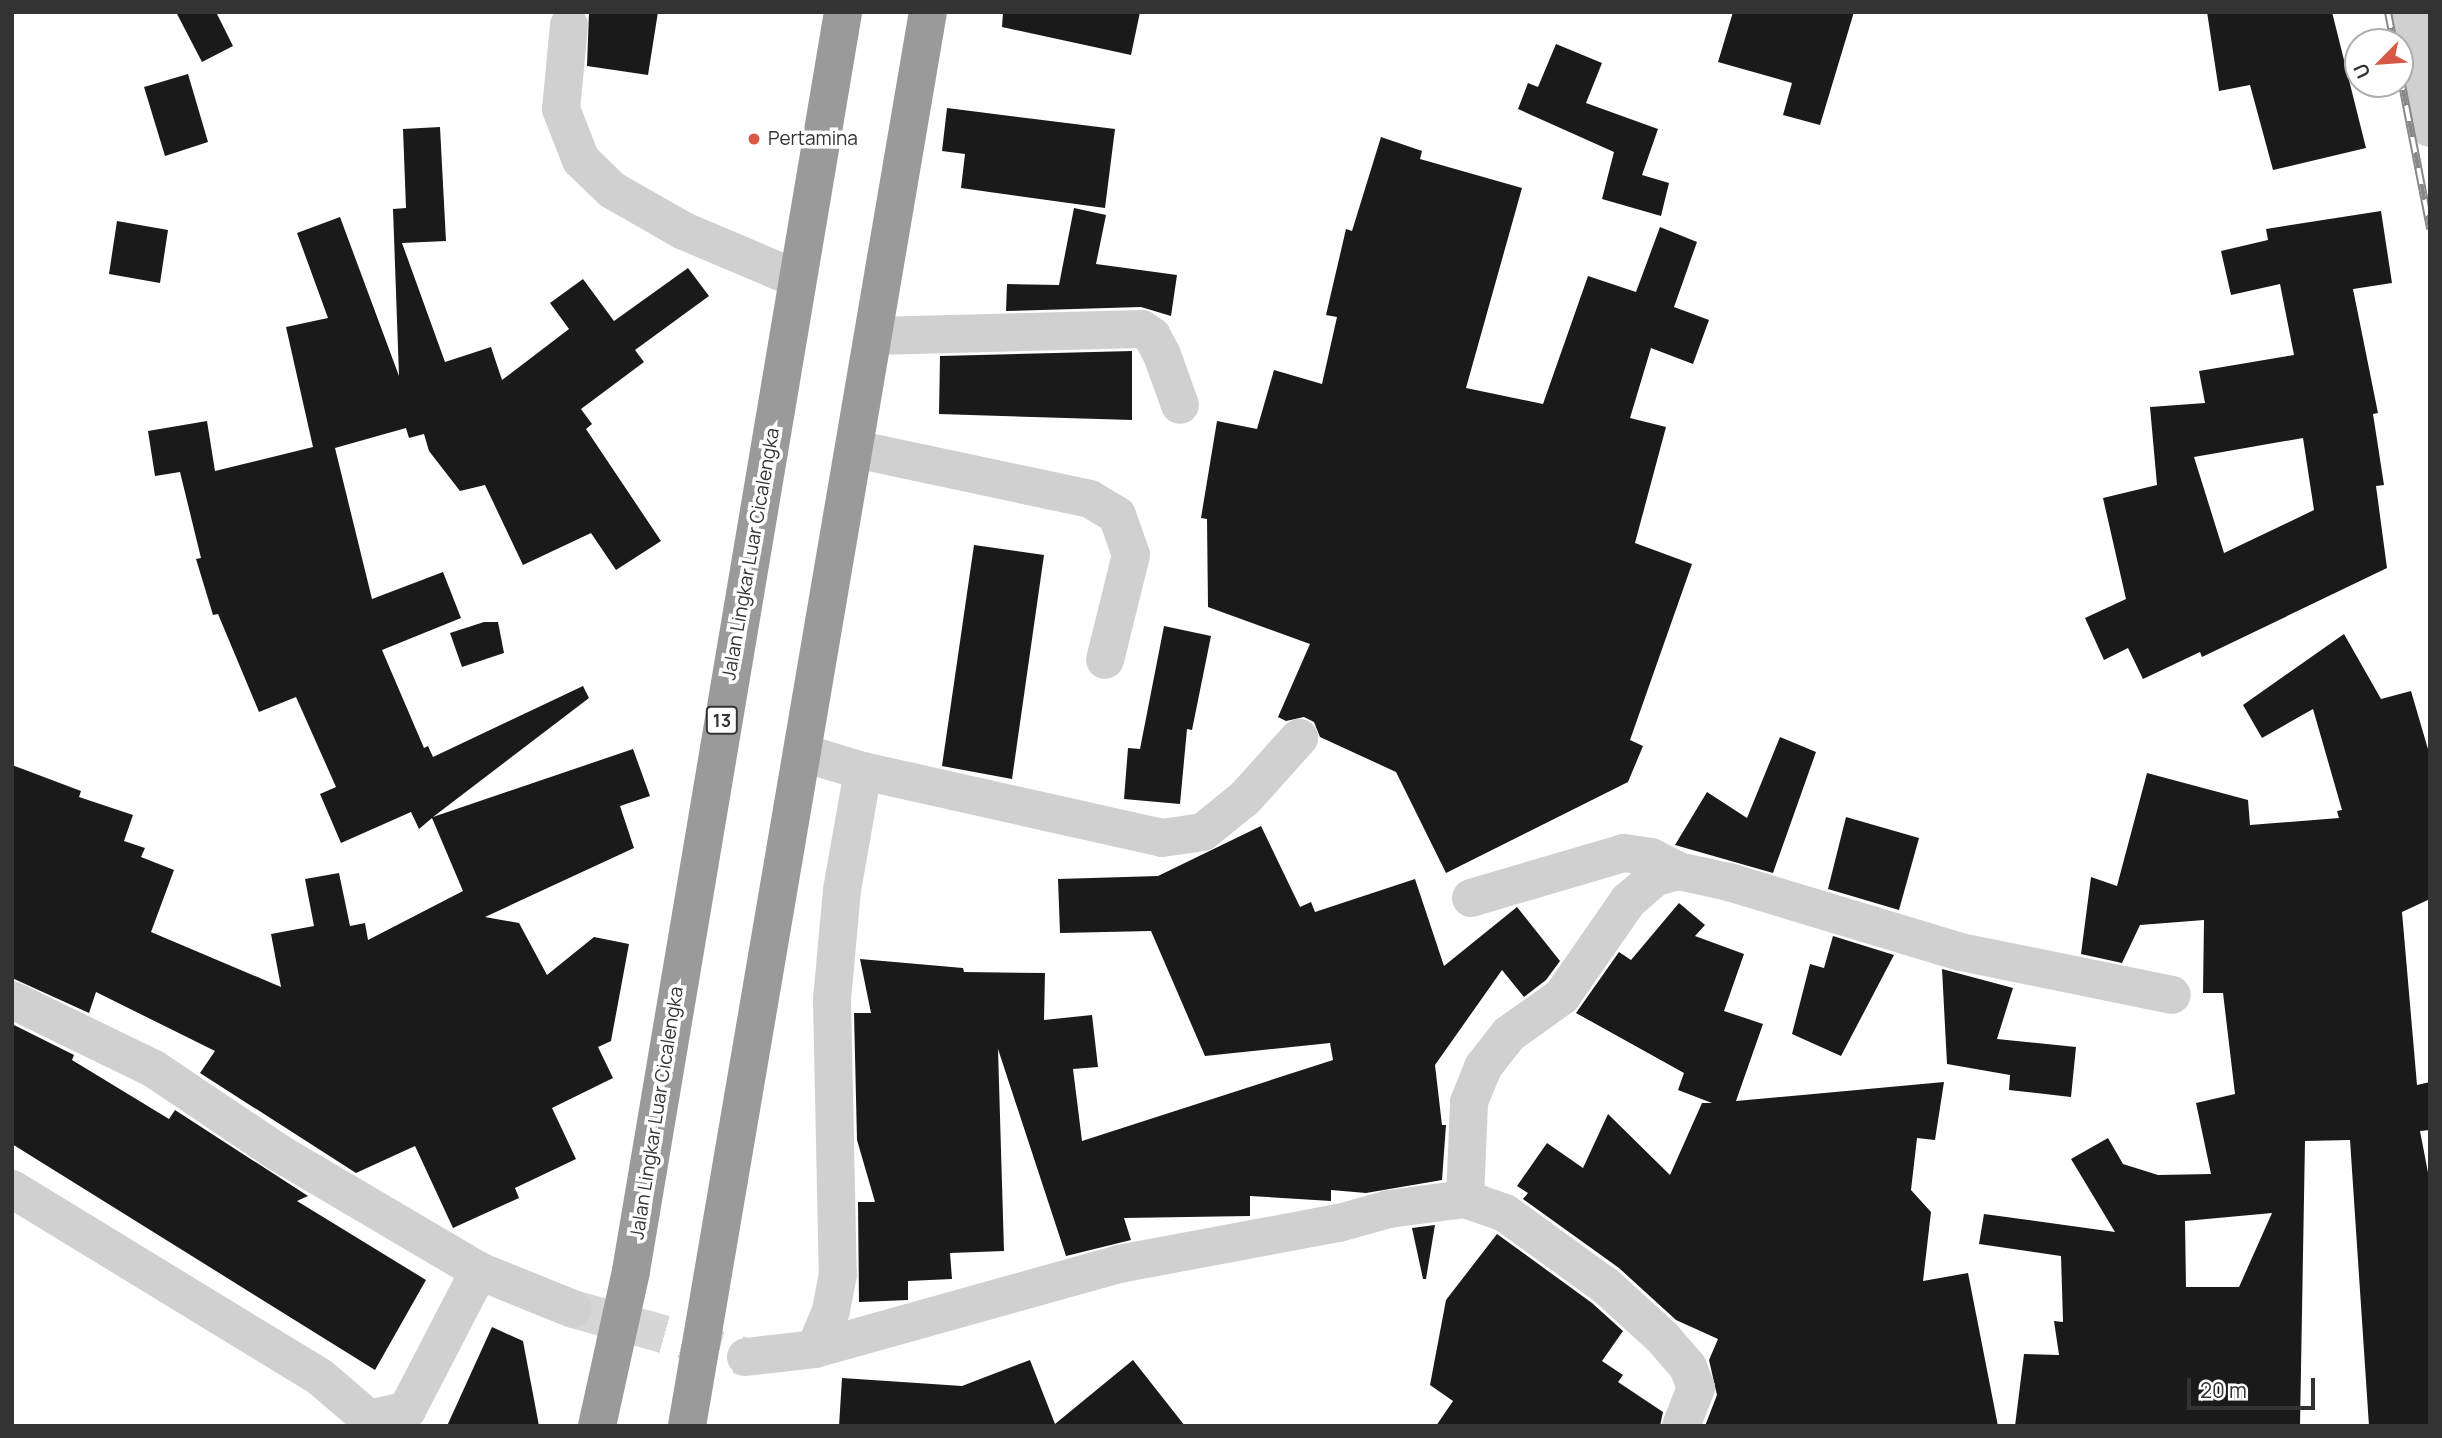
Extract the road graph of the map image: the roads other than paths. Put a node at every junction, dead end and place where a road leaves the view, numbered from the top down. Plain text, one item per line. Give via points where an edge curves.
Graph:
1 (843, 12) edge
2 (928, 12) edge
3 (2408, 12) edge
4 (569, 25) dead end
5 (2430, 128) edge
6 (797, 279) junction
7 (874, 336) junction
8 (1180, 405) dead end
9 (855, 449) junction
10 (1105, 660) dead end
11 (1299, 738) dead end
12 (803, 753) junction
13 (863, 771) junction
14 (1678, 871) junction
15 (1472, 898) dead end
16 (2172, 995) dead end
17 (12, 999) edge
18 (12, 1189) edge
19 (1465, 1199) junction
20 (478, 1271) junction
21 (573, 1309) tunnel mouth
22 (815, 1349) junction
23 (746, 1357) tunnel mouth
24 (597, 1426) edge
25 (687, 1426) edge
26 (1681, 1426) edge

1 - 6 highway, Jalan Lingkar Luar Cicalengka / 13
2 - 7 highway
3 - 5 street
4 - 6 street via 561,109 581,160 612,190 684,231
6 - 24 highway, Jalan Lingkar Luar Cicalengka / 13 via 631,1270
7 - 8 street via 1142,329 1162,355
7 - 9 highway
9 - 10 street via 1090,499 1116,516 1131,555
9 - 12 highway
11 - 13 street via 1245,798 1203,832 1162,838
12 - 13 street
12 - 25 highway
13 - 22 street via 842,890 832,999 838,1274 831,1311
14 - 15 street via 1651,857 1624,853
14 - 16 street via 1729,882 1961,953
14 - 19 street via 1656,877 1628,901 1562,996 1509,1034 1483,1068 1469,1102
17 - 20 street via 154,1069 279,1153
18 - 20 street via 320,1377 369,1419 407,1410
19 - 22 street via 1389,1209 1339,1223 1119,1264
19 - 26 street via 1505,1213 1606,1286 1662,1337 1688,1367 1696,1388
20 - 21 street
22 - 23 street

